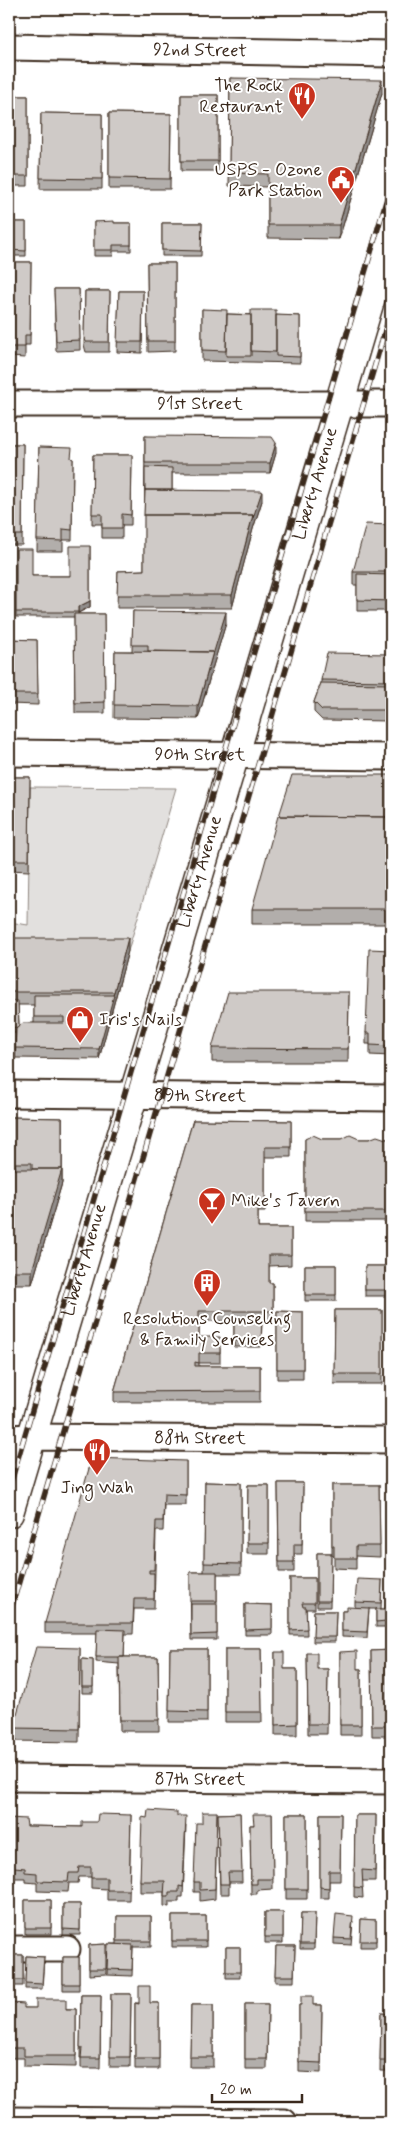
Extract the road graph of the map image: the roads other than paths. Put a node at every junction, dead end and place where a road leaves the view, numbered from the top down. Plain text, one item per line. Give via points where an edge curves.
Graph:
1 (9, 47) edge
2 (391, 54) edge
3 (391, 230) edge
4 (9, 404) edge
5 (340, 404) junction
6 (391, 404) edge
7 (9, 754) edge
8 (236, 757) junction
9 (391, 758) edge
10 (9, 1094) edge
11 (134, 1096) junction
12 (391, 1098) edge
13 (20, 1438) edge
14 (391, 1440) edge
15 (9, 1513) edge
16 (9, 1778) edge
17 (391, 1781) edge
18 (9, 1948) edge
19 (68, 1949) dead end
20 (9, 2120) edge
21 (284, 2122) edge

1 - 2 street, 92nd Street
3 - 5 street, Liberty Avenue
4 - 5 street, 91st Street
5 - 6 street, 91st Street
5 - 8 street, Liberty Avenue
7 - 8 street, 90th Street
8 - 9 street, 90th Street
8 - 11 street, Liberty Avenue
10 - 11 street, 89th Street
11 - 12 street, 89th Street
11 - 13 street, Liberty Avenue
13 - 14 street, 88th Street
13 - 15 street, Liberty Avenue
16 - 17 street, 87th Street
18 - 19 street
20 - 21 street

